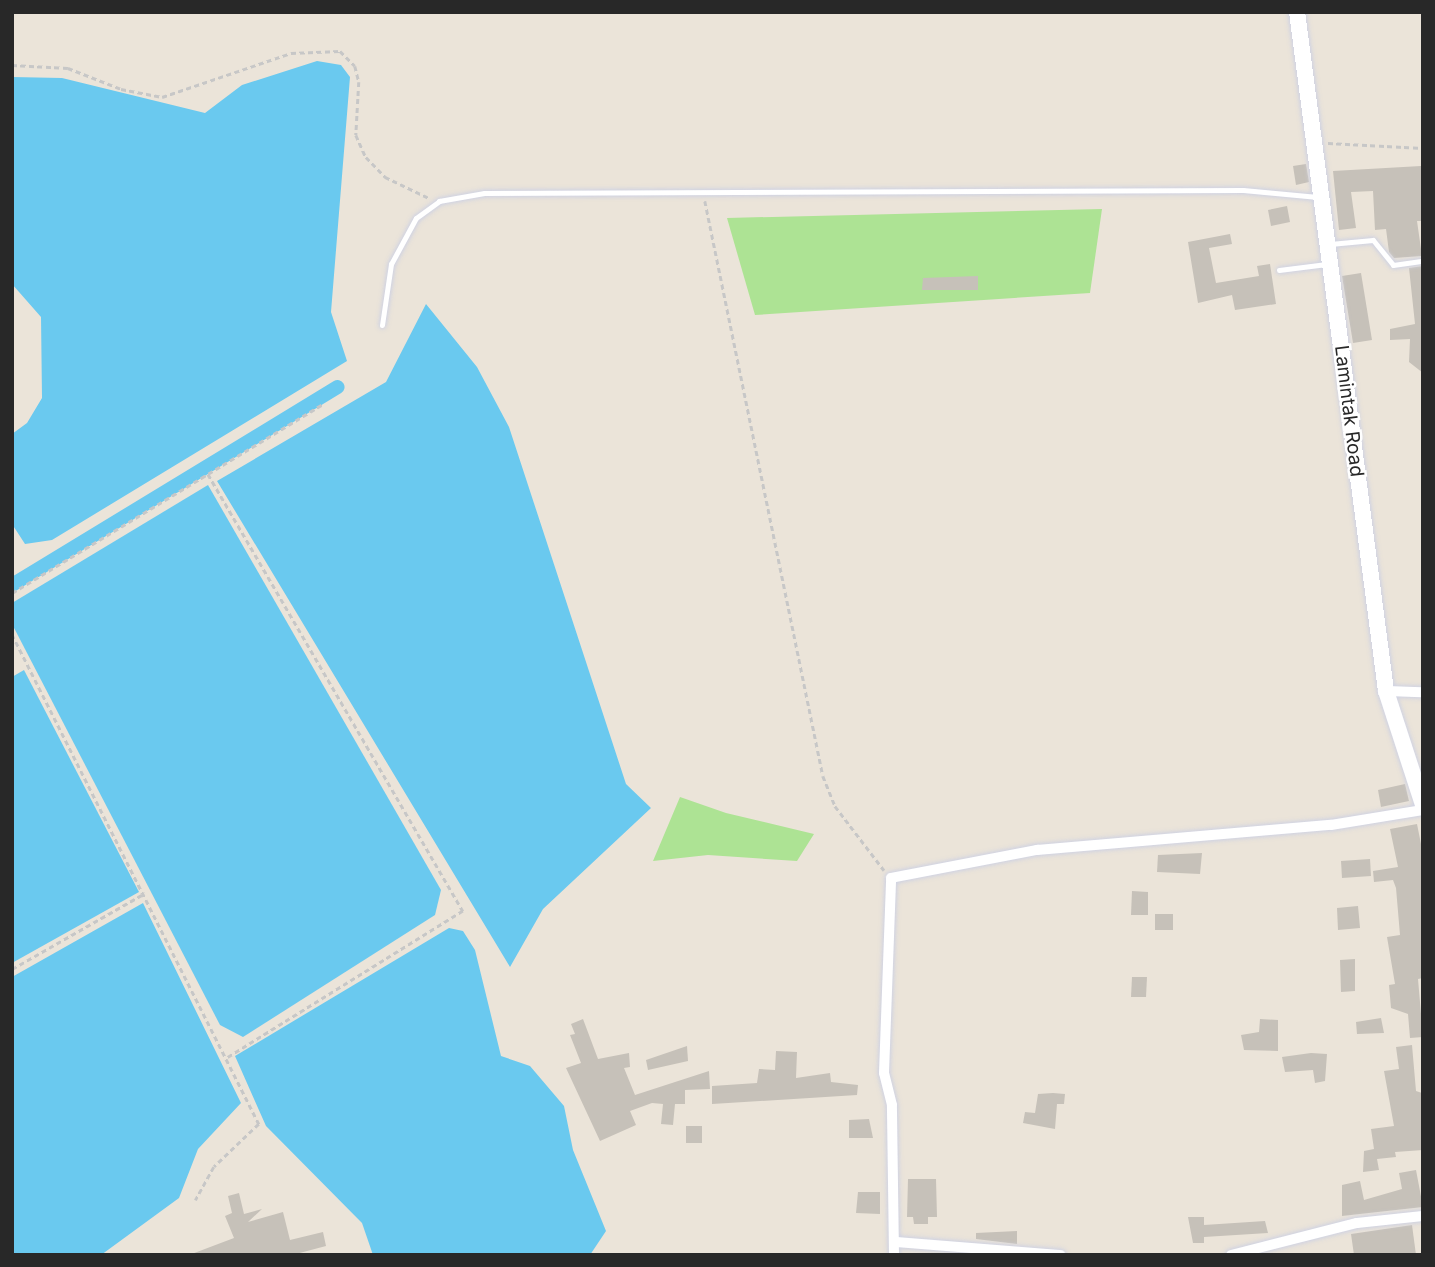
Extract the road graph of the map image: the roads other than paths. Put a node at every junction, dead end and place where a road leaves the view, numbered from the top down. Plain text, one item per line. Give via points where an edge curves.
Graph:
1 (1297, 12) edge
2 (1321, 197) junction
3 (1327, 244) junction
4 (1423, 261) edge
5 (1330, 263) junction
6 (1279, 270) dead end
7 (382, 325) dead end
8 (1386, 691) junction
9 (1423, 692) edge
10 (1423, 805) edge
11 (1423, 810) edge
12 (1423, 1216) edge
13 (895, 1242) junction
14 (894, 1255) edge
15 (1060, 1255) edge
16 (1231, 1255) edge

1 - 2 main road, Lamintak Road
2 - 3 main road, Lamintak Road
2 - 7 lane via 1243,190 484,193 439,201 416,218 391,264
3 - 4 lane via 1373,240 1393,265
3 - 5 main road, Lamintak Road
5 - 6 lane
5 - 8 main road, Lamintak Road
8 - 9 street
8 - 10 main road, Lamintak Road
11 - 13 street via 1331,825 1037,850 891,878 884,1073 892,1105
12 - 16 street via 1357,1223
13 - 14 street
13 - 15 street

